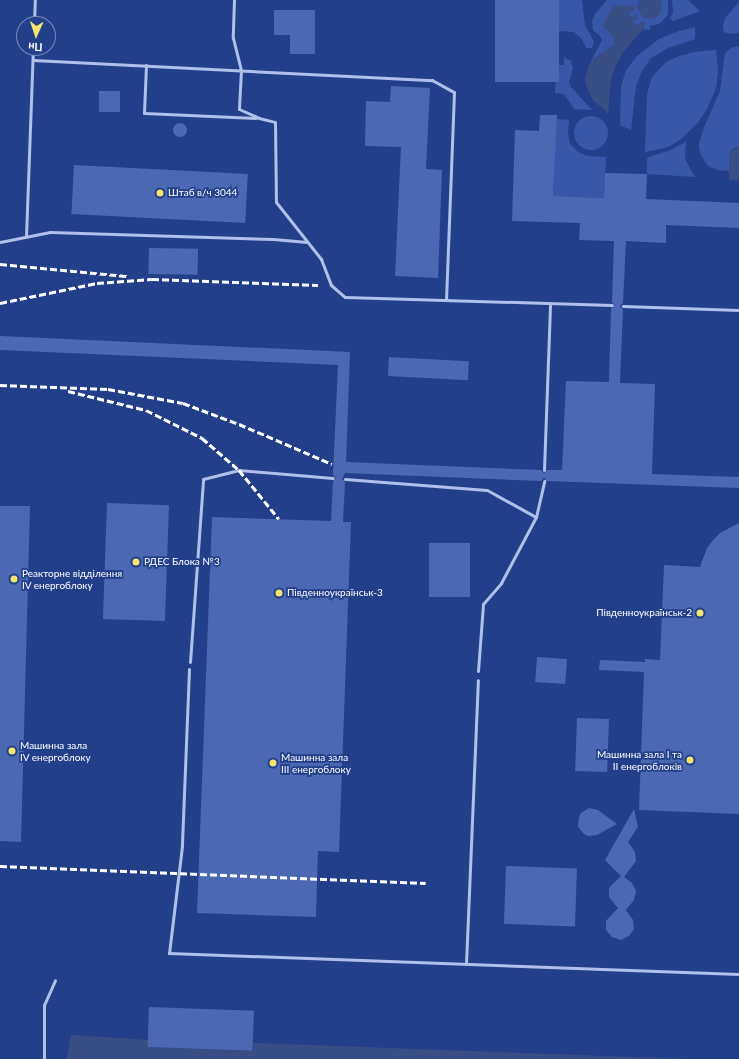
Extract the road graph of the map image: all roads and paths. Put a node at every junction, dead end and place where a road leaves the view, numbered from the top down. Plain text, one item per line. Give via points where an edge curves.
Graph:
1 (35, 0) edge
2 (234, 0) edge
3 (34, 16) edge
4 (33, 56) edge
5 (33, 60) junction
6 (146, 65) junction
7 (241, 70) junction
8 (259, 118) junction
9 (26, 237) junction
10 (0, 242) edge
11 (307, 242) junction
12 (446, 300) junction
13 (550, 304) junction
14 (612, 305) dead end
15 (623, 306) dead end
16 (739, 310) edge
17 (544, 470) dead end
18 (333, 478) dead end
19 (345, 479) dead end
20 (544, 481) dead end
21 (536, 517) junction
22 (190, 662) dead end
23 (189, 669) dead end
24 (478, 671) dead end
25 (478, 680) dead end
26 (466, 964) junction
27 (739, 974) edge
28 (55, 980) dead end
29 (44, 1059) edge

1 - 3 lane
2 - 7 lane via 233,38
4 - 5 lane
5 - 6 lane
5 - 9 lane
6 - 7 lane
6 - 8 lane via 144,113
7 - 8 lane via 239,108
7 - 12 lane via 432,80 454,92
8 - 11 lane via 275,122 276,202
9 - 10 lane
9 - 11 lane via 50,232
11 - 12 lane via 321,259 331,285 345,296
12 - 13 lane
13 - 14 lane
13 - 17 lane
15 - 16 lane
18 - 22 lane via 239,470 203,479
19 - 21 lane via 487,490
20 - 21 lane
21 - 24 lane via 501,583 483,604
23 - 26 lane via 182,846 169,953
25 - 26 lane
26 - 27 lane
28 - 29 lane via 44,1005

